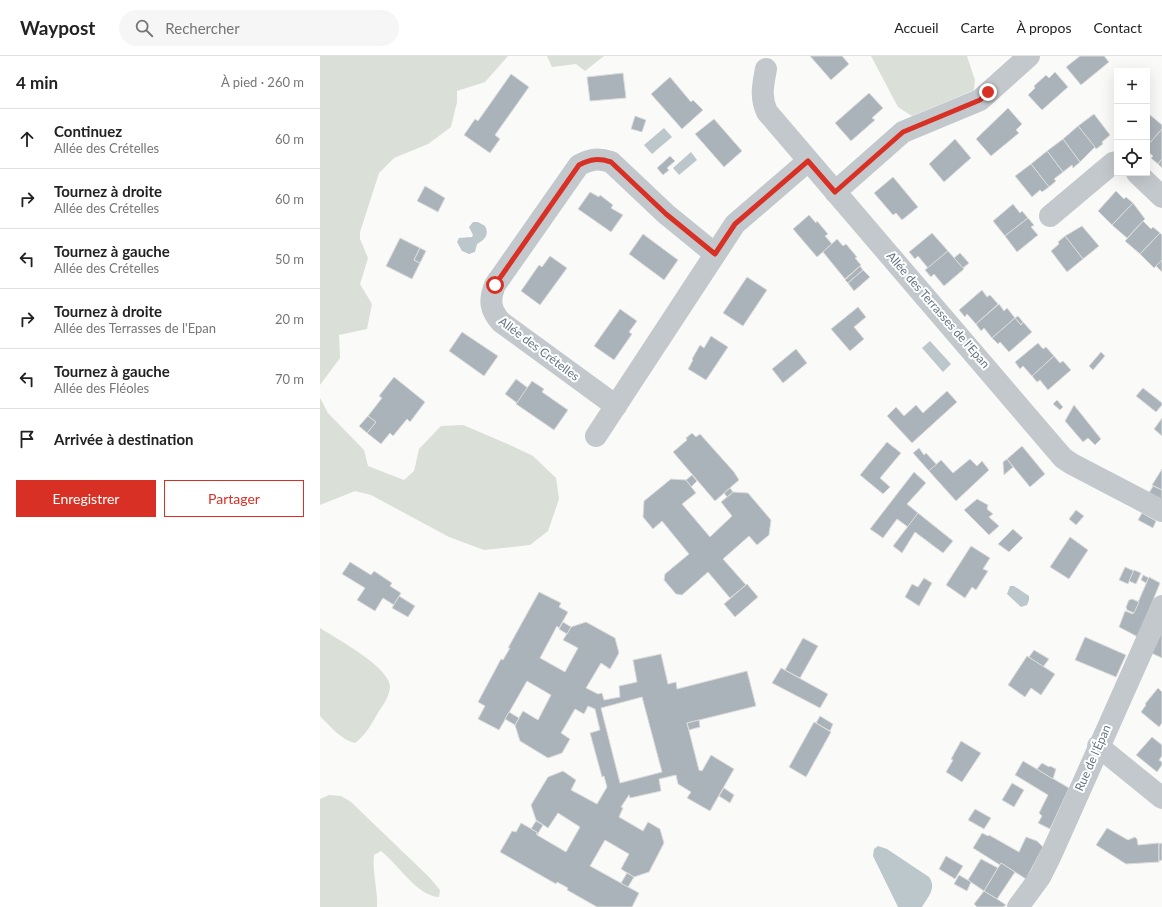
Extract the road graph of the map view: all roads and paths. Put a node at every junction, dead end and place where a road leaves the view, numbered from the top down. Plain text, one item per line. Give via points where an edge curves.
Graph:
1 (1029, 56) edge
2 (766, 69) dead end
3 (808, 161) junction
4 (1114, 163) edge
5 (1140, 176) edge
6 (835, 192) junction
7 (1162, 197) edge
8 (1050, 216) dead end
9 (715, 254) junction
10 (616, 406) junction
11 (596, 436) dead end
12 (1162, 511) edge
13 (1162, 606) edge
14 (1098, 746) junction
15 (1162, 798) edge
16 (1018, 907) edge

1 - 6 street via 980,100 903,132
2 - 3 street, Allée des Terrasses de l'Epan via 762,92 763,104
3 - 6 street, Allée des Terrasses de l'Epan
3 - 9 street via 735,224
4 - 8 street
5 - 7 street
6 - 12 street, Allée des Terrasses de l'Epan via 1064,458
9 - 10 street
9 - 10 street, Allée des Crételles via 666,214 611,162 600,158 579,165 495,285 491,305 494,315 501,322
10 - 11 street
13 - 14 street, Rue de l'Épan
14 - 15 street
14 - 16 street, Rue de l'Épan via 1040,877

